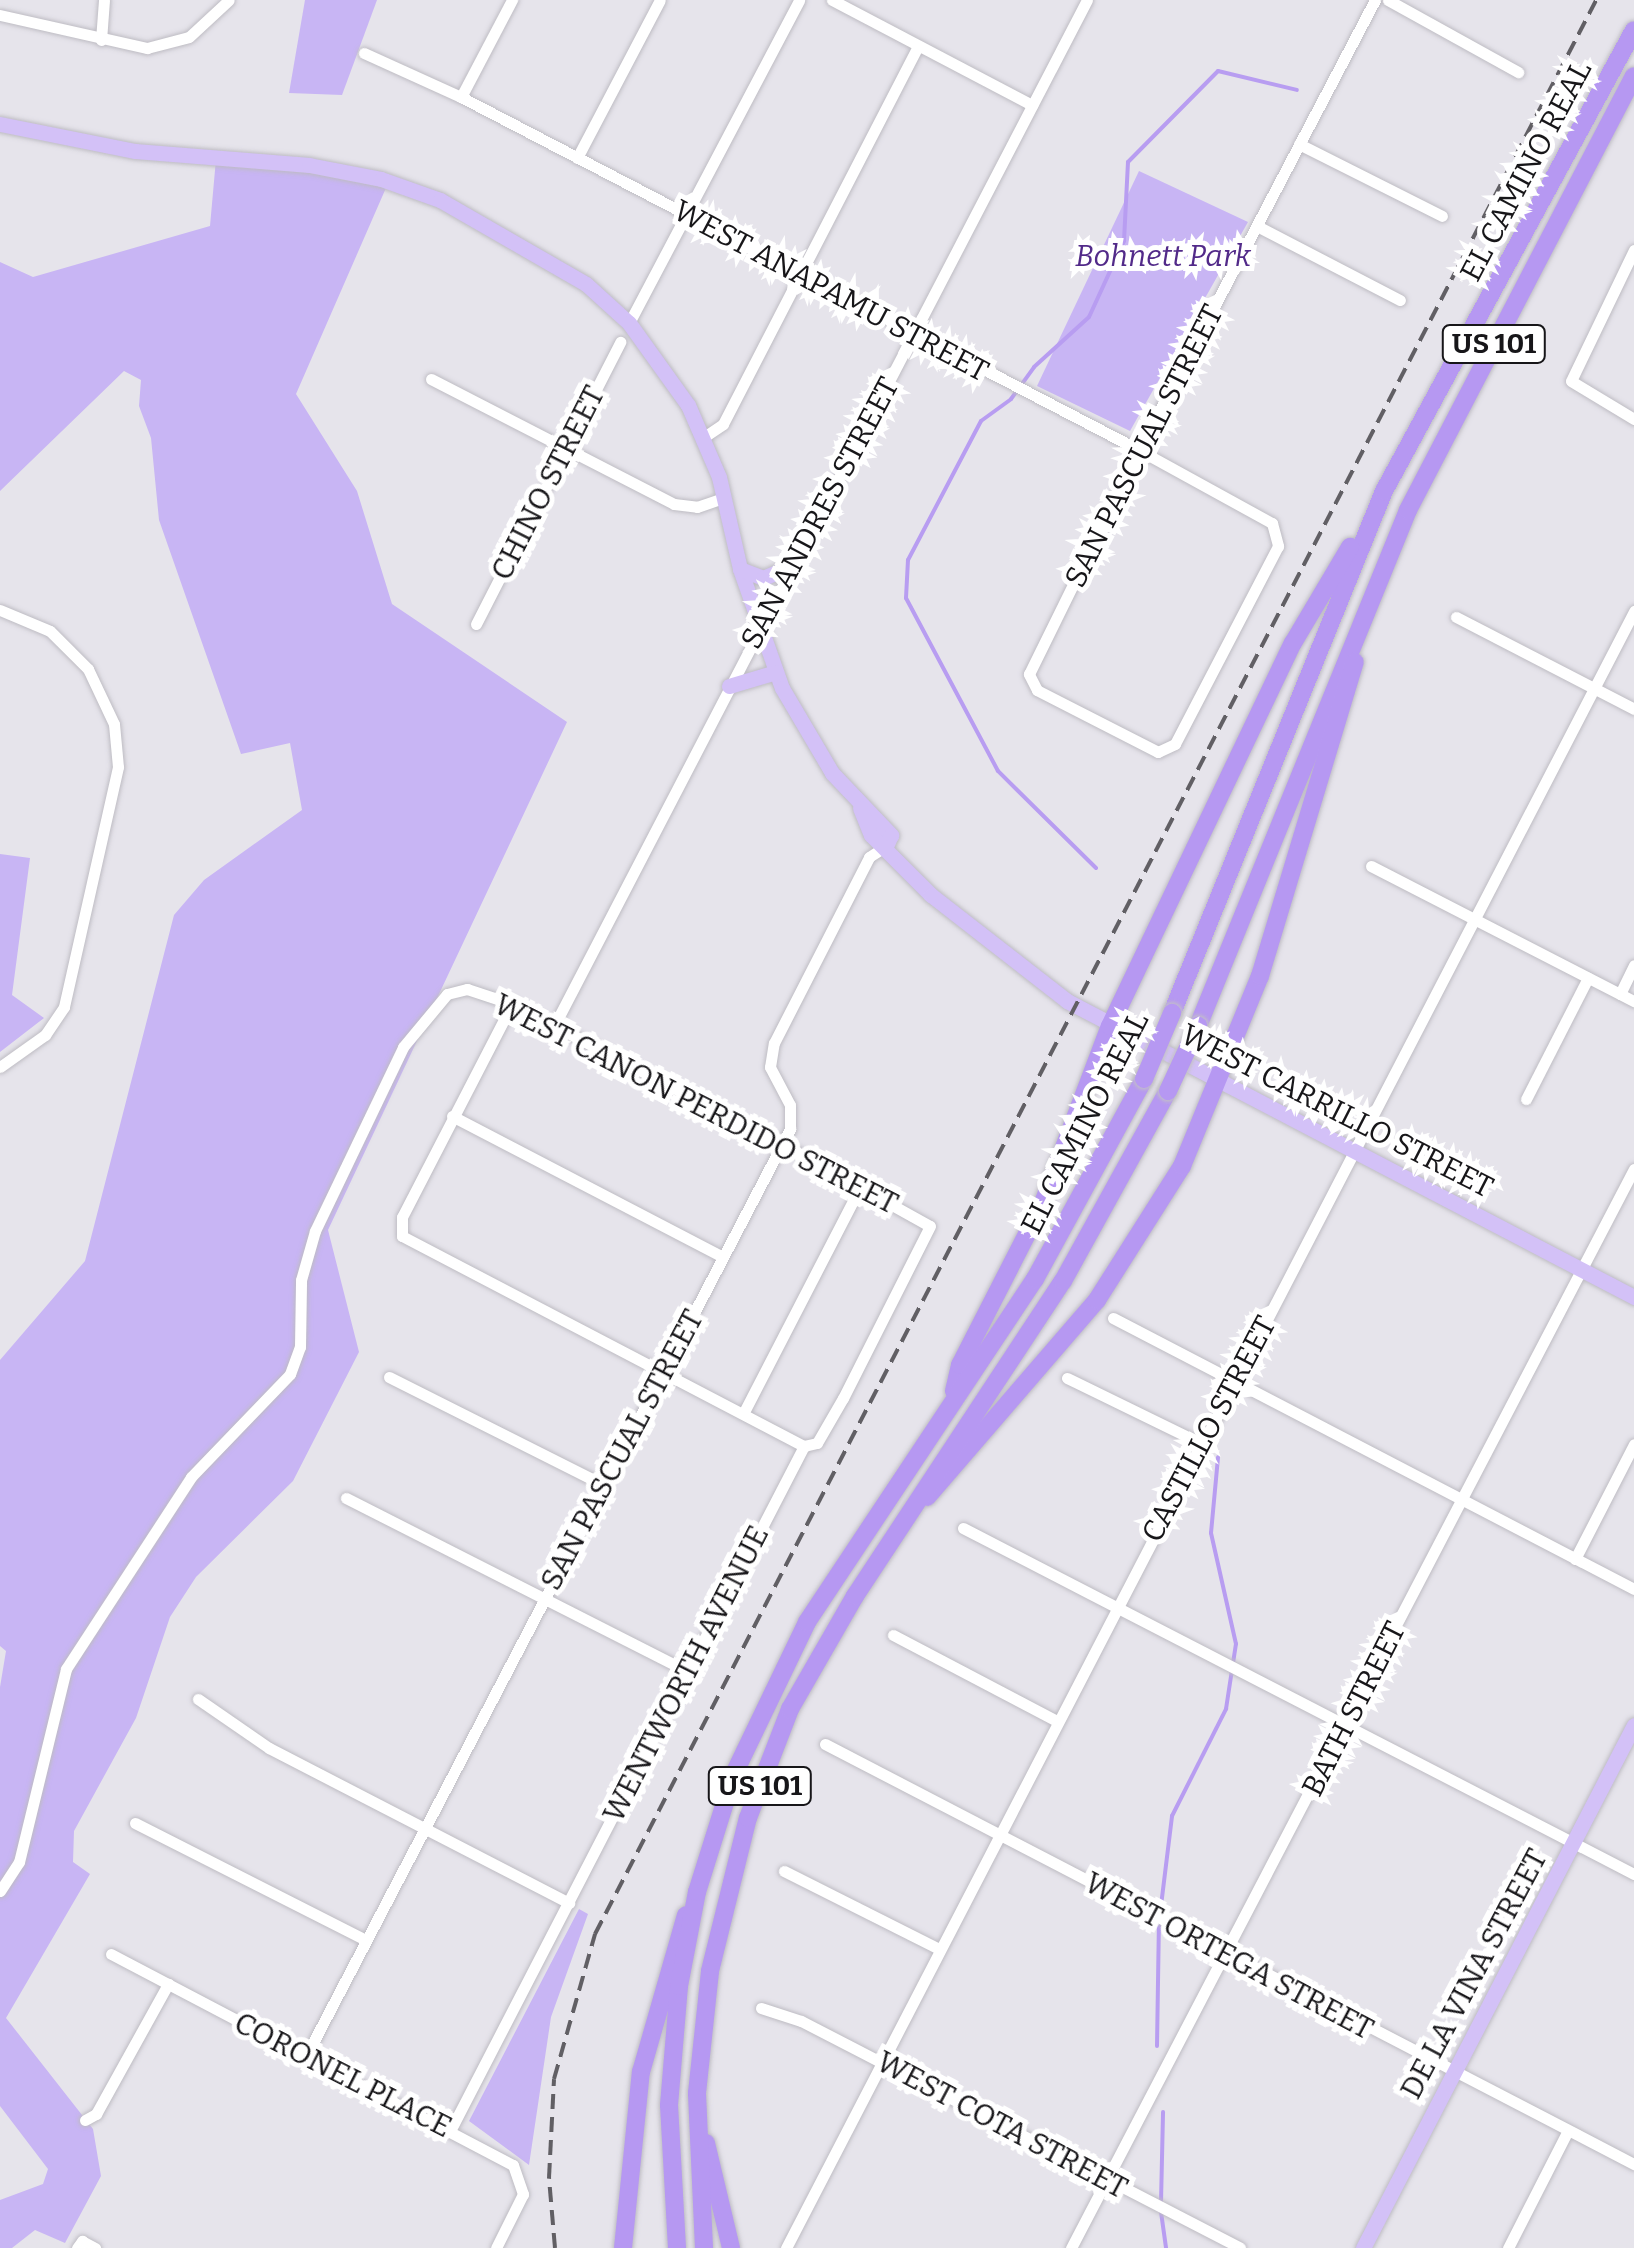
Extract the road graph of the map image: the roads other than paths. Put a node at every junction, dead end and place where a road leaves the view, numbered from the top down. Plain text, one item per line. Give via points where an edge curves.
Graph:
1 (104, 0) edge
2 (229, 0) edge
3 (512, 0) edge
4 (660, 0) edge
5 (799, 0) edge
6 (832, 0) edge
7 (1086, 0) edge
8 (1375, 0) edge
9 (1388, 0) edge
10 (0, 16) edge
11 (1634, 30) edge
12 (101, 40) junction
13 (918, 46) junction
14 (364, 53) dead end
15 (1518, 72) dead end
16 (1634, 76) edge
17 (461, 97) junction
18 (1032, 105) junction
19 (0, 124) edge
20 (1300, 144) junction
21 (577, 158) junction
22 (687, 215) junction
23 (1442, 216) dead end
24 (1256, 226) junction
25 (1634, 250) edge
26 (800, 275) junction
27 (1400, 300) dead end
28 (629, 323) junction
29 (914, 334) junction
30 (620, 342) dead end
31 (431, 379) dead end
32 (1634, 419) edge
33 (704, 437) junction
34 (568, 444) junction
35 (1139, 450) junction
36 (1384, 491) junction
37 (723, 498) junction
38 (794, 565) junction
39 (740, 569) junction
40 (0, 610) edge
41 (1634, 612) edge
42 (1361, 616) junction
43 (1456, 617) dead end
44 (476, 624) dead end
45 (759, 629) junction
46 (776, 672) junction
47 (729, 686) junction
48 (1594, 688) junction
49 (1634, 709) edge
50 (1170, 748) joint
51 (886, 846) junction
52 (1371, 866) dead end
53 (1475, 917) junction
54 (1634, 965) edge
55 (1588, 978) junction
56 (1620, 994) junction
57 (1634, 1002) edge
58 (512, 1004) junction
59 (554, 1026) junction
60 (1110, 1026) junction
61 (0, 1067) edge
62 (1223, 1080) junction
63 (1526, 1100) dead end
64 (452, 1116) junction
65 (781, 1145) junction
66 (1354, 1150) junction
67 (1634, 1170) edge
68 (860, 1189) junction
69 (930, 1226) joint
70 (721, 1256) junction
71 (1582, 1270) junction
72 (1634, 1297) edge
73 (1113, 1318) dead end
74 (665, 1372) junction
75 (389, 1377) dead end
76 (1067, 1378) dead end
77 (1235, 1381) junction
78 (951, 1405) junction
79 (744, 1412) junction
80 (1200, 1443) junction
81 (1634, 1444) edge
82 (804, 1446) junction
83 (604, 1485) junction
84 (346, 1498) dead end
85 (1462, 1500) junction
86 (911, 1510) junction
87 (963, 1528) dead end
88 (1575, 1559) junction
89 (1634, 1589) edge
90 (544, 1598) junction
91 (1117, 1608) junction
92 (893, 1635) dead end
93 (687, 1671) junction
94 (198, 1698) dead end
95 (1055, 1720) junction
96 (1634, 1725) edge
97 (1345, 1726) junction
98 (825, 1744) dead end
99 (135, 1824) dead end
100 (424, 1825) junction
101 (998, 1833) junction
102 (1573, 1843) junction
103 (784, 1871) dead end
104 (1634, 1874) edge
105 (0, 1891) edge
106 (697, 1892) junction
107 (569, 1903) junction
108 (366, 1940) junction
109 (939, 1950) junction
110 (111, 1954) dead end
111 (1226, 1956) junction
112 (168, 1984) junction
113 (761, 2008) dead end
114 (306, 2056) junction
115 (881, 2062) junction
116 (1454, 2070) junction
117 (697, 2093) junction
118 (85, 2120) dead end
119 (450, 2130) junction
120 (1568, 2130) junction
121 (1634, 2164) edge
122 (1107, 2179) junction
123 (80, 2245) edge
124 (95, 2248) edge
125 (496, 2248) edge
126 (623, 2248) edge
127 (677, 2248) edge
128 (704, 2248) edge
129 (731, 2248) edge
130 (786, 2248) edge
131 (1071, 2248) edge
132 (1240, 2248) edge
133 (1363, 2248) edge
134 (1508, 2248) edge

1 - 12 street
2 - 12 street via 202,30 176,43 133,48
3 - 17 street
4 - 21 street
5 - 22 street
6 - 13 street
7 - 18 street, SAN ANDRES STREET
8 - 20 street, SAN PASCUAL STREET
9 - 15 street
10 - 12 street
11 - 36 highway, EL CAMINO REAL / US 101
13 - 18 street
13 - 26 street
14 - 17 street, WEST ANAPAMU STREET
16 - 42 highway, EL CAMINO REAL / US 101 via 1408,510
17 - 21 street, WEST ANAPAMU STREET
18 - 29 street, SAN ANDRES STREET
19 - 28 main road, WEST CARRILLO STREET via 135,151 309,165 381,178 534,248
20 - 23 street
20 - 24 street, SAN PASCUAL STREET
21 - 22 street, WEST ANAPAMU STREET
22 - 26 street, WEST ANAPAMU STREET
22 - 28 street
24 - 27 street
24 - 35 street, SAN PASCUAL STREET
25 - 32 street via 1571,381
26 - 29 street, WEST ANAPAMU STREET
26 - 33 street via 724,424
28 - 33 main road, WEST CARRILLO STREET via 674,381
29 - 35 street, WEST ANAPAMU STREET
29 - 38 street, SAN ANDRES STREET
30 - 34 street, CHINO STREET
31 - 34 street
33 - 37 main road, WEST CARRILLO STREET
34 - 37 street via 680,506
34 - 44 street, CHINO STREET
35 - 50 street, WEST ANAPAMU STREET via 1272,523 1278,546
35 - 50 street, SAN PASCUAL STREET via 1029,680 1158,752
36 - 60 highway via 1293,643
36 - 78 highway, EL CAMINO REAL / US 101, bridge via 1144,1079 1036,1279
37 - 39 main road, WEST CARRILLO STREET
38 - 39 main road via 762,578
38 - 45 street, SAN ANDRES STREET
39 - 45 main road, WEST CARRILLO STREET
40 - 61 street via 50,632 88,669 114,724 118,768 64,1007 45,1034
41 - 48 street, CASTILLO STREET
42 - 62 highway via 1355,662
42 - 86 highway, EL CAMINO REAL / US 101, bridge via 1168,1091 1077,1258
43 - 48 street
45 - 46 main road, WEST CARRILLO STREET
45 - 47 street, SAN ANDRES STREET
46 - 47 main road
46 - 51 main road, WEST CARRILLO STREET via 809,738 860,808 891,836
47 - 59 street, SAN ANDRES STREET
48 - 49 street
48 - 53 street, CASTILLO STREET
51 - 60 main road, WEST CARRILLO STREET via 1002,956
51 - 65 street, SAN PASCUAL STREET via 869,857 774,1043 770,1067 792,1117
52 - 53 street
53 - 55 street
53 - 66 street, CASTILLO STREET
54 - 56 street
55 - 56 street
55 - 63 street
56 - 57 street
58 - 59 street, WEST CANON PERDIDO STREET
58 - 64 street
58 - 105 street, WEST CANON PERDIDO STREET via 461,989 447,994 413,1031 315,1231 301,1280 300,1347 290,1374 191,1477 66,1670 19,1862
59 - 65 street, WEST CANON PERDIDO STREET
60 - 62 main road, WEST CARRILLO STREET
60 - 78 highway via 1043,1203 960,1365
62 - 66 main road, WEST CARRILLO STREET
62 - 86 highway via 1167,1194 1116,1275 949,1479
64 - 70 street
64 - 74 street via 402,1217 400,1230 411,1244
65 - 68 street, WEST CANON PERDIDO STREET
65 - 70 street, SAN PASCUAL STREET
66 - 71 main road, WEST CARRILLO STREET
66 - 77 street, CASTILLO STREET
67 - 71 street, BATH STREET
68 - 69 street, WEST CANON PERDIDO STREET
68 - 79 street
69 - 82 street, WENTWORTH AVENUE via 843,1398 817,1442
70 - 74 street, SAN PASCUAL STREET
71 - 72 main road, WEST CARRILLO STREET
71 - 85 street, BATH STREET
73 - 77 street
74 - 79 street
74 - 83 street, SAN PASCUAL STREET
75 - 83 street
76 - 80 street
77 - 80 street, CASTILLO STREET
77 - 85 street
78 - 106 highway, EL CAMINO REAL / US 101 via 785,1660 734,1774
79 - 82 street
80 - 91 street, CASTILLO STREET
81 - 88 street
82 - 93 street, WENTWORTH AVENUE
83 - 90 street, SAN PASCUAL STREET
84 - 90 street
85 - 88 street
85 - 97 street, BATH STREET
86 - 117 highway, EL CAMINO REAL / US 101 via 824,1648 766,1770 726,1894
87 - 91 street
88 - 89 street
90 - 93 street
90 - 100 street, SAN PASCUAL STREET
91 - 95 street, CASTILLO STREET
91 - 97 street
92 - 95 street
93 - 107 street, WENTWORTH AVENUE
94 - 100 street via 270,1748
95 - 101 street, CASTILLO STREET
96 - 102 main road, DE LA VINA STREET
97 - 102 street
97 - 111 street, BATH STREET
98 - 101 street, WEST ORTEGA STREET
99 - 108 street
100 - 107 street
100 - 108 street, SAN PASCUAL STREET
101 - 109 street, CASTILLO STREET
101 - 111 street, WEST ORTEGA STREET
102 - 104 street
102 - 116 main road, DE LA VINA STREET
103 - 109 street
106 - 126 highway via 674,1939 641,2072
106 - 127 highway, EL CAMINO REAL / US 101 via 672,2069
107 - 119 street, WENTWORTH AVENUE
108 - 114 street, SAN PASCUAL STREET
109 - 115 street, CASTILLO STREET
110 - 112 street, CORONEL PLACE
111 - 116 street, WEST ORTEGA STREET
111 - 122 street, BATH STREET
112 - 114 street, CORONEL PLACE
112 - 118 street via 96,2114
113 - 115 street, WEST COTA STREET
114 - 119 street, CORONEL PLACE
115 - 122 street, WEST COTA STREET
115 - 130 street, CASTILLO STREET
116 - 120 street, WEST ORTEGA STREET
116 - 133 main road, DE LA VINA STREET
117 - 128 highway, EL CAMINO REAL / US 101
117 - 129 highway
119 - 125 street, CORONEL PLACE via 520,2173 523,2194
120 - 121 street, WEST ORTEGA STREET
120 - 134 street
122 - 131 street, BATH STREET
122 - 132 street, WEST COTA STREET
123 - 124 street

